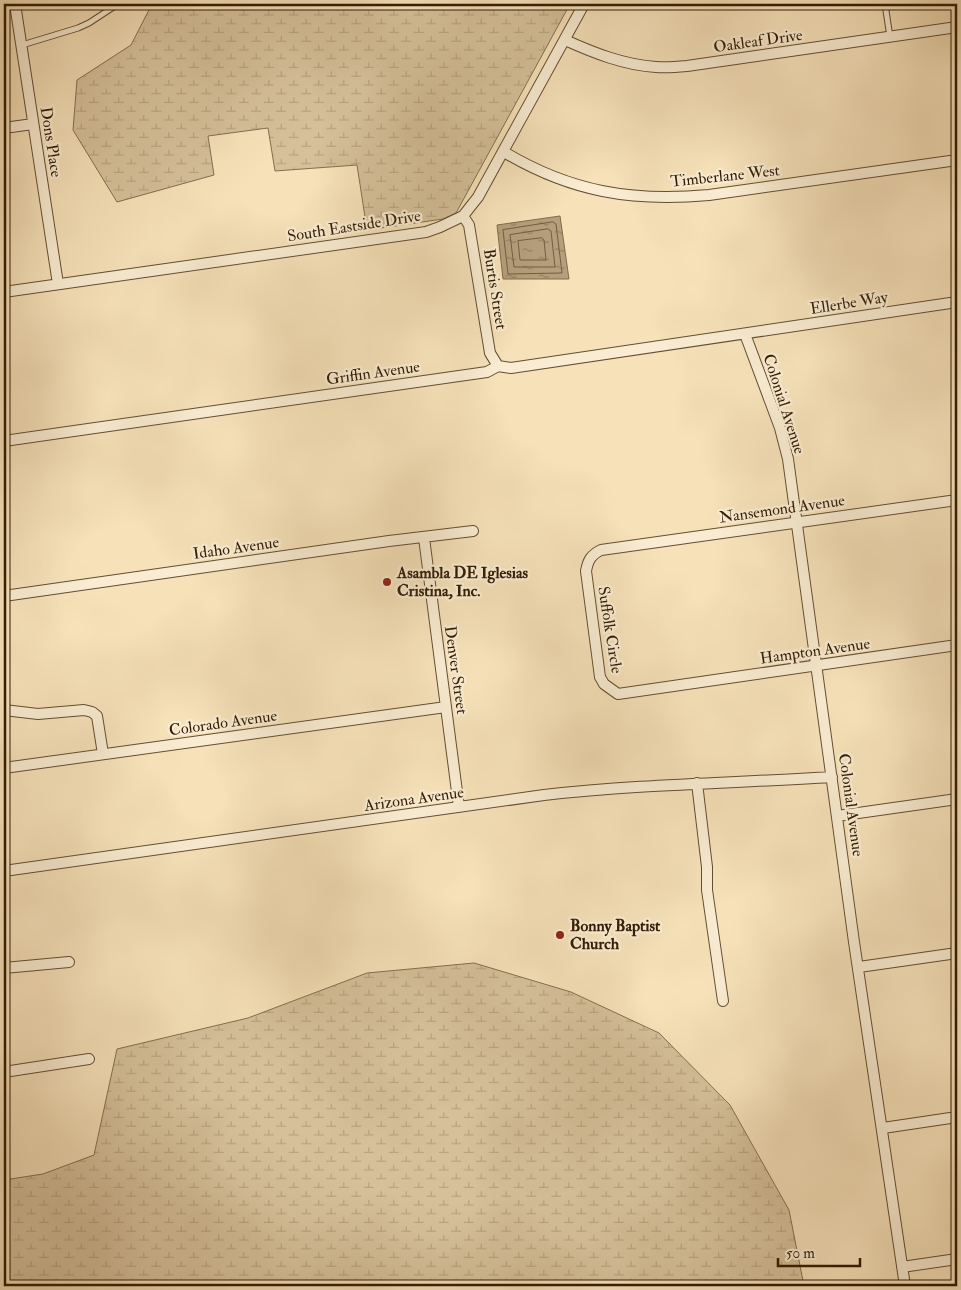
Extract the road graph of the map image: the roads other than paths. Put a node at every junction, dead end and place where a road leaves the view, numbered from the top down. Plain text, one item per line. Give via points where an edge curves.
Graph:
1 (16, 4) edge
2 (118, 4) edge
3 (584, 4) edge
4 (885, 4) edge
5 (957, 27) edge
6 (890, 37) junction
7 (566, 40) junction
8 (22, 45) junction
9 (33, 124) junction
10 (4, 128) edge
11 (504, 152) junction
12 (957, 160) edge
13 (463, 216) junction
14 (58, 284) junction
15 (4, 292) edge
16 (957, 302) edge
17 (745, 334) junction
18 (498, 366) junction
19 (4, 441) edge
20 (957, 500) edge
21 (796, 522) junction
22 (473, 531) dead end
23 (424, 538) junction
24 (612, 548) joint
25 (4, 596) edge
26 (957, 646) edge
27 (817, 666) junction
28 (677, 686) joint
29 (446, 707) junction
30 (4, 710) edge
31 (103, 754) junction
32 (4, 768) edge
33 (832, 777) junction
34 (697, 783) junction
35 (957, 799) edge
36 (459, 807) junction
37 (837, 816) junction
38 (4, 871) edge
39 (957, 953) edge
40 (69, 962) dead end
41 (859, 967) junction
42 (4, 968) edge
43 (723, 1001) dead end
44 (89, 1059) dead end
45 (4, 1072) edge
46 (957, 1117) edge
47 (883, 1128) junction
48 (957, 1259) edge
49 (902, 1267) junction
50 (905, 1286) edge

1 - 8 street, Dons Place
2 - 8 lane via 78,28
3 - 7 street, South Eastside Drive
4 - 6 lane
5 - 6 street, Oakleaf Drive
6 - 7 street, Oakleaf Drive via 687,66 656,67 604,56
7 - 11 street, South Eastside Drive
8 - 9 street, Dons Place
9 - 10 street
9 - 14 street, Dons Place
11 - 12 street, Timberlane West via 558,180 618,195 679,198
11 - 13 street, South Eastside Drive
13 - 14 street, South Eastside Drive via 426,232
13 - 18 street, Burtis Street via 469,225 490,353
14 - 15 street, South Eastside Drive
16 - 17 street, Ellerbe Way
17 - 18 street, Griffin Avenue via 511,368
17 - 21 street, Colonial Avenue via 785,444
18 - 19 street, Griffin Avenue via 486,372
20 - 21 street, Nansemond Avenue
21 - 24 street, Nansemond Avenue
21 - 27 street, Colonial Avenue
22 - 23 street, Idaho Avenue
23 - 25 street, Idaho Avenue
23 - 29 street, Denver Street
24 - 28 street, Suffolk Circle via 594,554 586,571 600,676 604,684 618,694
26 - 27 street, Hampton Avenue
27 - 28 street, Hampton Avenue
27 - 33 street, Colonial Avenue
29 - 31 street, Colorado Avenue
29 - 36 street, Denver Street
30 - 31 street via 38,714 92,712 97,716
31 - 32 street, Colorado Avenue
33 - 34 street, Arizona Avenue
33 - 37 street, Colonial Avenue
34 - 36 street, Arizona Avenue via 592,790
34 - 43 street via 707,890
35 - 37 street
36 - 38 street, Arizona Avenue
37 - 41 street, Colonial Avenue
39 - 41 street
40 - 42 street
41 - 47 street, Colonial Avenue
44 - 45 street
46 - 47 street
47 - 49 street, Colonial Avenue
48 - 49 street
49 - 50 street, Colonial Avenue

